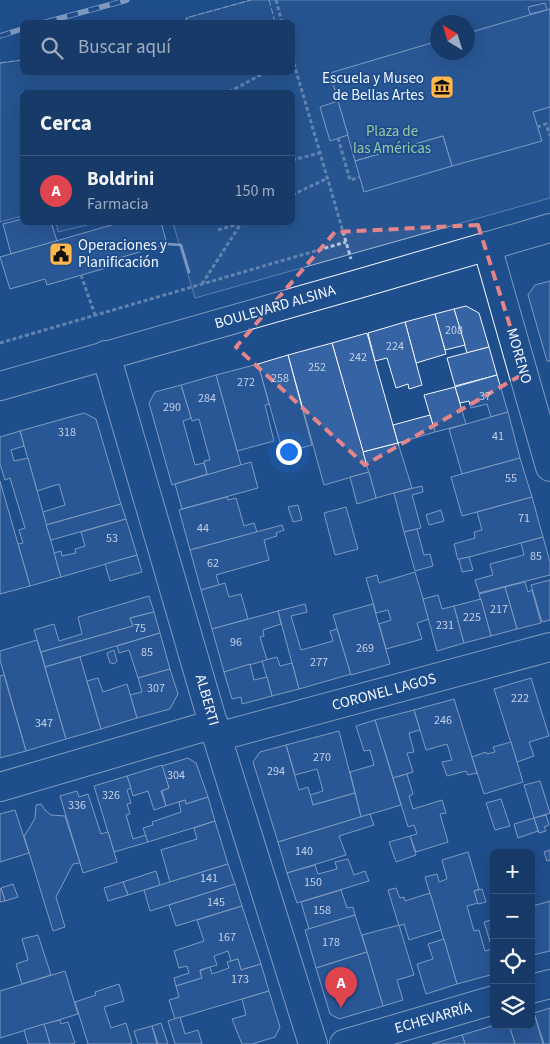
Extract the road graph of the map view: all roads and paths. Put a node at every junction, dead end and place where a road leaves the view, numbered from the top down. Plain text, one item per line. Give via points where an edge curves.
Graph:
1 (276, 0) edge
2 (281, 20) edge
3 (295, 65) edge
4 (260, 75) edge
5 (233, 90) edge
6 (538, 127) dead end
7 (550, 136) edge
8 (338, 138) dead end
9 (320, 153) junction
10 (295, 159) edge
11 (360, 177) dead end
12 (328, 178) junction
13 (295, 194) edge
14 (235, 225) edge
15 (241, 225) edge
16 (550, 228) edge
17 (218, 230) dead end
18 (346, 242) junction
19 (487, 246) junction
20 (81, 275) dead end
21 (202, 284) junction
22 (358, 284) junction
23 (95, 315) junction
24 (0, 343) edge
25 (106, 355) junction
26 (0, 386) edge
27 (550, 467) edge
28 (550, 647) edge
29 (216, 731) junction
30 (0, 787) edge
31 (550, 984) edge
32 (535, 988) edge
33 (490, 1001) edge
34 (313, 1044) edge
35 (344, 1044) edge

1 - 2 path
3 - 9 path
4 - 5 path
6 - 7 path via 546,124
8 - 11 path via 350,180
9 - 10 path
9 - 12 path
12 - 13 path
12 - 18 path
14 - 17 path
15 - 21 path
16 - 19 street, BOULEVARD ALSINA
18 - 21 path
18 - 22 path
19 - 22 street, BOULEVARD ALSINA
19 - 27 street, MORENO
20 - 23 path
21 - 23 path
22 - 25 street, BOULEVARD ALSINA
23 - 24 path
25 - 26 street, BOULEVARD ALSINA
25 - 29 street, ALBERTI
28 - 29 street, CORONEL LAGOS
29 - 30 street, CORONEL LAGOS
29 - 34 street, ALBERTI
31 - 32 street
33 - 35 street, ECHEVARRÍA

